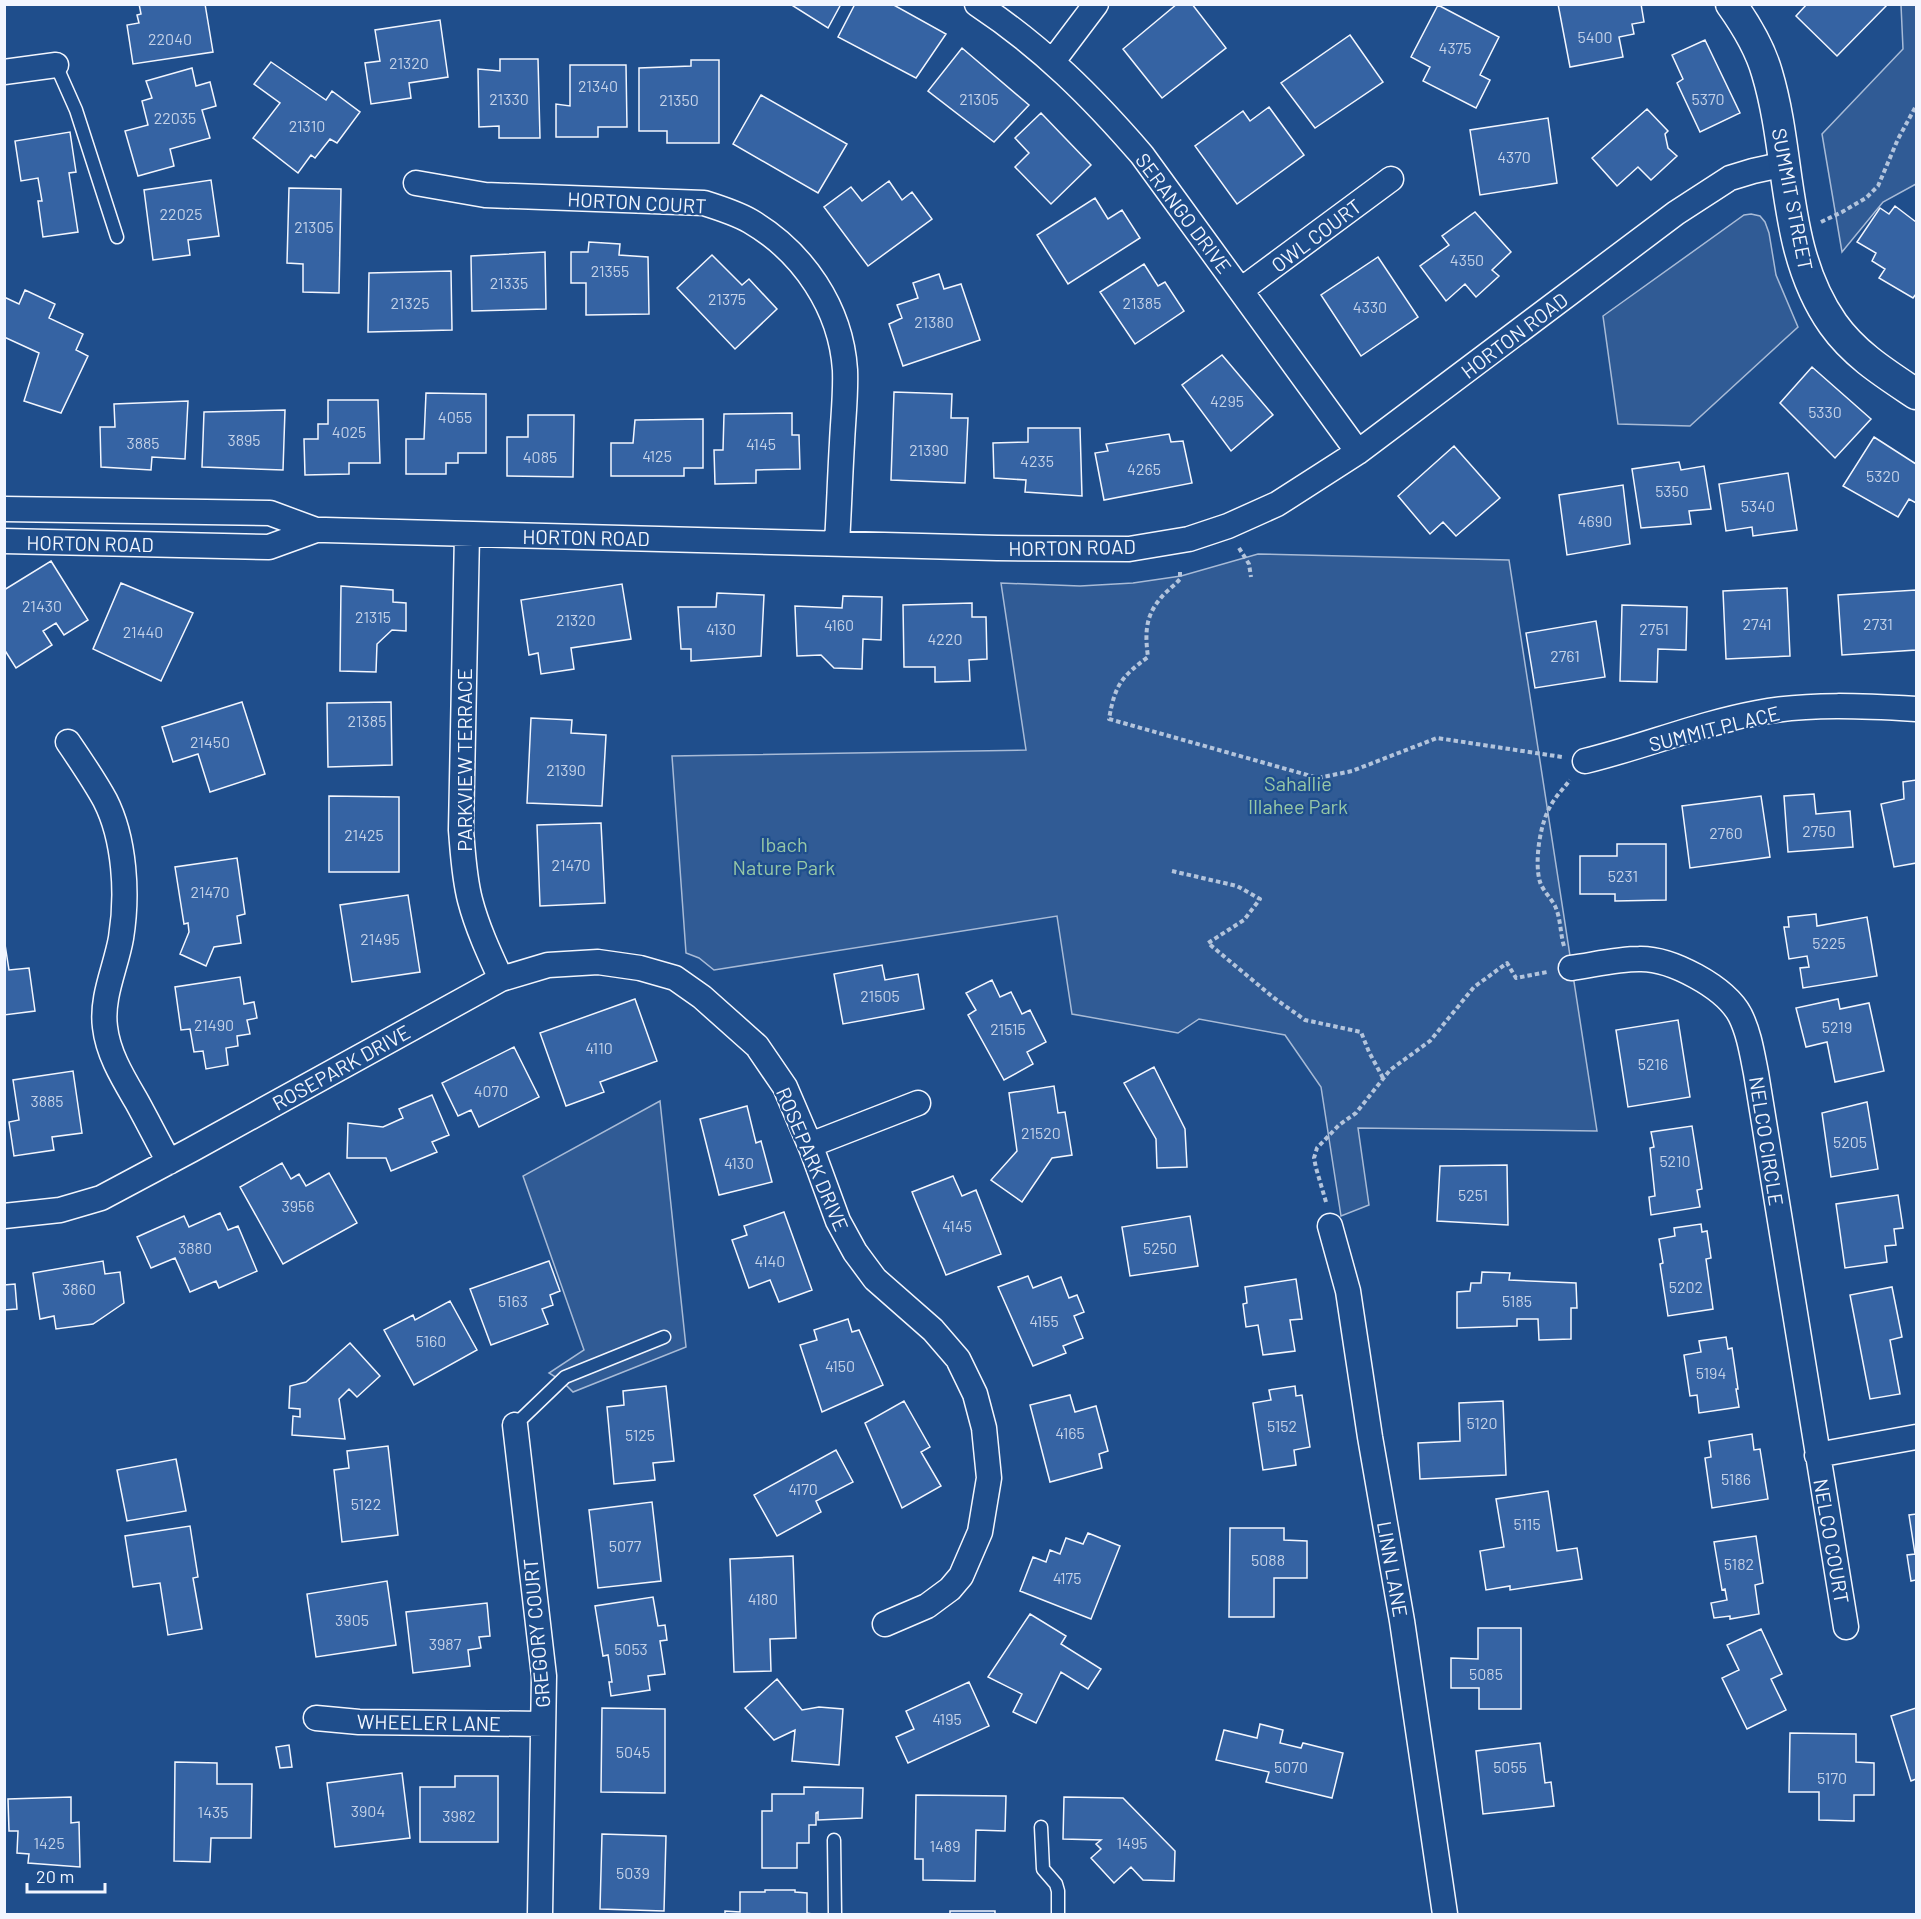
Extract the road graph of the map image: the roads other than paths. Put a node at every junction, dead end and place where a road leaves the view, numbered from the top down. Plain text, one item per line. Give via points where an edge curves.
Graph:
1 (977, 4) edge
2 (1096, 4) edge
3 (1731, 4) edge
4 (1053, 61) junction
5 (56, 65) joint
6 (4, 72) edge
7 (1785, 164) junction
8 (1391, 179) dead end
9 (416, 183) dead end
10 (117, 237) dead end
11 (1241, 290) junction
12 (1917, 394) edge
13 (1358, 452) junction
14 (4, 509) edge
15 (316, 530) junction
16 (467, 534) junction
17 (4, 541) edge
18 (837, 543) junction
19 (1917, 708) edge
20 (68, 742) dead end
21 (1585, 761) road end
22 (1571, 968) road end
23 (501, 978) junction
24 (918, 1103) dead end
25 (810, 1145) junction
26 (169, 1162) junction
27 (4, 1216) edge
28 (1330, 1226) road end
29 (664, 1337) dead end
30 (515, 1425) joint
31 (1917, 1437) edge
32 (1817, 1455) junction
33 (885, 1624) dead end
34 (1846, 1627) dead end
35 (315, 1718) dead end
36 (543, 1724) junction
37 (1041, 1827) dead end
38 (834, 1840) dead end
39 (540, 1914) edge
40 (835, 1914) edge
41 (1058, 1914) edge
42 (1445, 1914) edge

1 - 4 street, SERANGO DRIVE
2 - 4 street
3 - 7 street, SUMMIT STREET via 1750,33 1767,71
4 - 11 street, SERANGO DRIVE via 1106,112 1142,155
5 - 6 street
5 - 10 lane via 76,110
7 - 12 street, SUMMIT STREET via 1796,234 1811,286 1834,325 1865,358
7 - 13 street, HORTON ROAD via 1731,178 1676,213
8 - 11 street, OWL COURT
9 - 18 street, HORTON COURT via 485,195 704,203 749,220 771,235 813,279 840,338 845,370
11 - 13 street, SERANGO DRIVE
13 - 18 street, HORTON ROAD via 1277,504 1189,539 1129,549
14 - 15 street, HORTON ROAD via 270,513
15 - 16 street, HORTON ROAD
15 - 17 street, HORTON ROAD via 269,547
16 - 18 street, HORTON ROAD
16 - 23 street, PARKVIEW TERRACE via 461,830 470,901
19 - 21 street, SUMMIT PLACE via 1812,707 1757,713
20 - 26 street via 106,802 124,870 121,939 104,1006 108,1045
22 - 32 street, NELCO CIRCLE via 1640,958 1670,964 1720,992 1739,1013 1756,1072
23 - 25 street, ROSEPARK DRIVE via 548,964 598,962 675,978 757,1046 785,1087
23 - 26 street, ROSEPARK DRIVE
24 - 25 street
25 - 33 street, ROSEPARK DRIVE via 838,1221 855,1252 875,1279 933,1330 958,1359 975,1394 984,1428 989,1478 980,1532 961,1576 927,1606
26 - 27 street, ROSEPARK DRIVE via 101,1198 60,1210
28 - 42 street, LINN LANE via 1348,1291
29 - 30 lane via 565,1377
30 - 36 street, GREGORY COURT via 544,1676
31 - 32 street
32 - 34 street, NELCO COURT
35 - 36 street, WHEELER LANE
36 - 39 street, GREGORY COURT
37 - 41 lane via 1043,1869 1056,1884
38 - 40 lane

